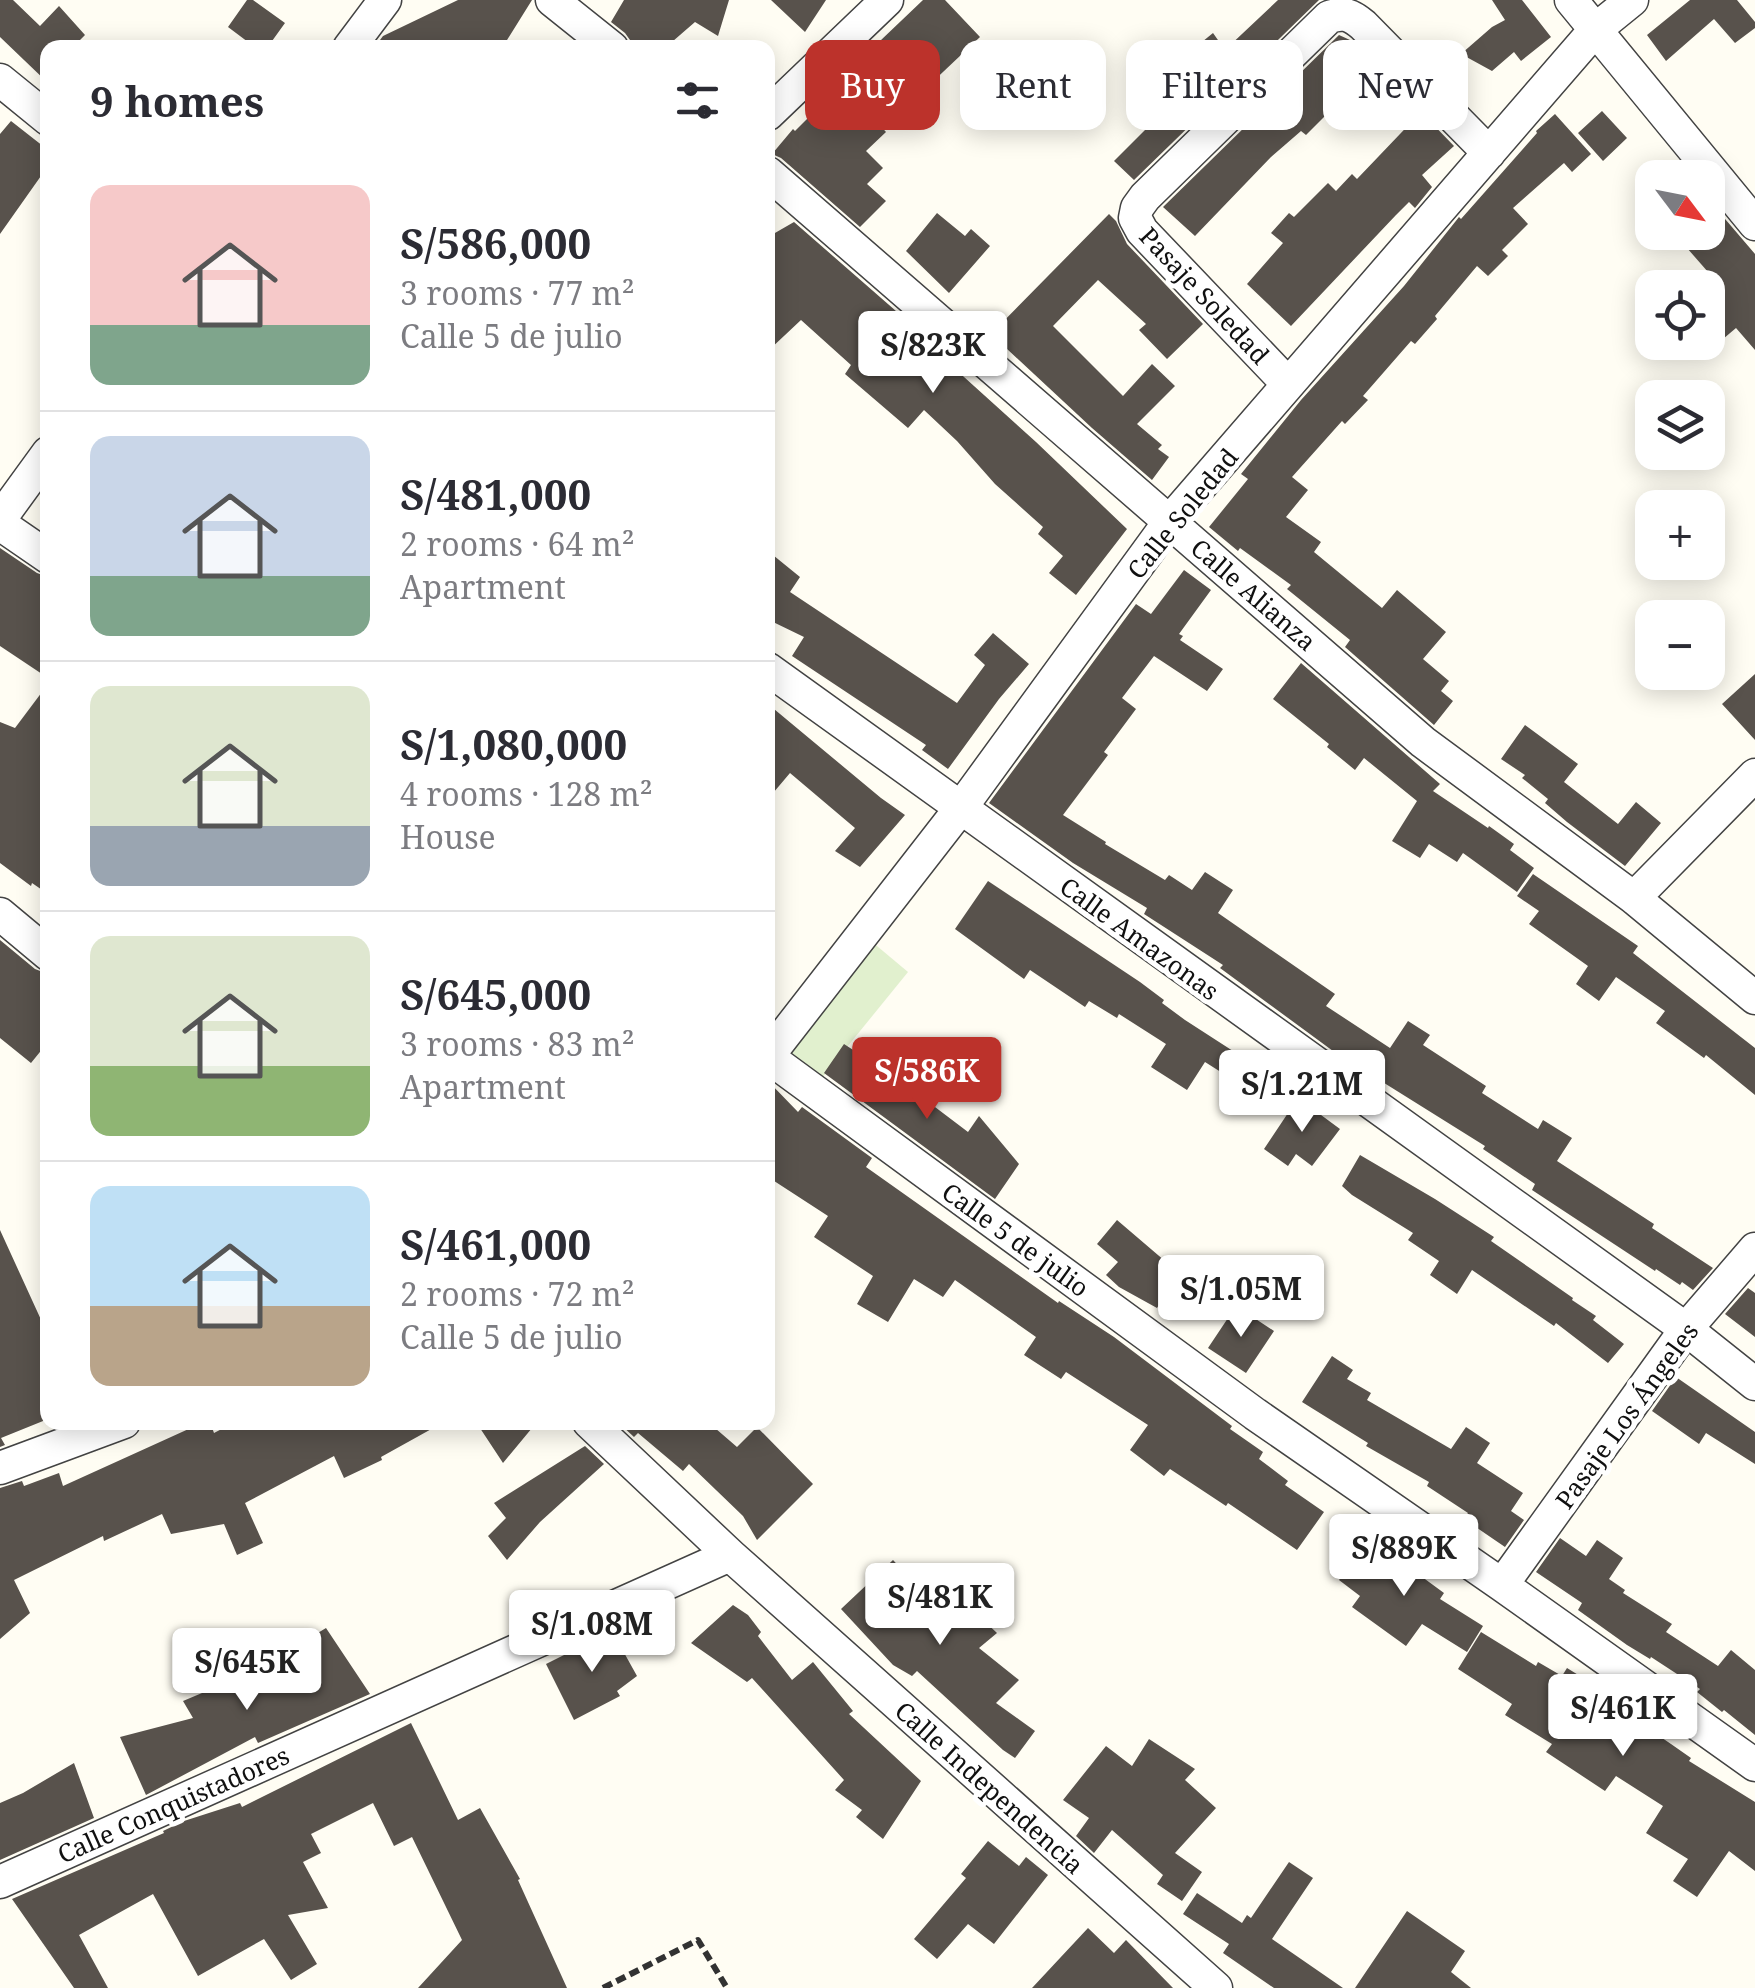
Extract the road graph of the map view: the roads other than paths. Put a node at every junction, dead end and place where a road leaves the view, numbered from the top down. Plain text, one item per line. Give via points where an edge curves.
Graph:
1 (386, 0) edge
2 (552, 0) edge
3 (887, 0) edge
4 (1571, 0) edge
5 (1632, 0) edge
6 (1595, 30) junction
7 (355, 40) edge
8 (602, 40) edge
9 (0, 81) edge
10 (775, 107) edge
11 (40, 113) edge
12 (1489, 153) junction
13 (775, 179) edge
14 (1755, 224) edge
15 (1288, 384) junction
16 (40, 465) edge
17 (0, 521) edge
18 (1170, 521) junction
19 (40, 551) edge
20 (775, 674) edge
21 (1755, 775) edge
22 (960, 809) junction
23 (1634, 898) junction
24 (0, 914) edge
25 (40, 947) edge
26 (1755, 998) edge
27 (775, 1047) edge
28 (775, 1061) edge
29 (1755, 1249) edge
30 (1686, 1330) junction
31 (1755, 1384) edge
32 (102, 1430) edge
33 (598, 1430) edge
34 (0, 1468) edge
35 (730, 1554) junction
36 (1502, 1585) junction
37 (1755, 1765) edge
38 (0, 1882) edge
39 (1216, 1988) edge

1 - 7 street
2 - 8 street
3 - 10 street
4 - 6 street
5 - 6 street, Calle Soledad
6 - 12 street, Calle Soledad
6 - 14 street
9 - 11 street
12 - 15 street, Calle Soledad
12 - 15 street, Pasaje Soledad via 1363,25 1341,13 1329,17 1145,197 1135,218 1142,231
13 - 18 street, Calle Alianza
15 - 18 street, Calle Soledad
16 - 17 street
17 - 19 street
18 - 22 street, Calle Soledad
18 - 23 street, Calle Alianza via 1423,742
20 - 22 street, Calle Amazonas
21 - 23 street
22 - 27 street, Calle Soledad
22 - 30 street, Calle Amazonas
23 - 26 street, Calle Alianza
24 - 25 street
28 - 36 street, Calle 5 de julio via 1255,1414
29 - 30 street, Pasaje Los Ángeles
30 - 31 street, Calle Amazonas
30 - 36 street, Pasaje Los Ángeles
32 - 34 street
33 - 35 street, Calle Independencia
35 - 38 street, Calle Conquistadores
35 - 39 street, Calle Independencia
36 - 37 street, Calle 5 de julio

